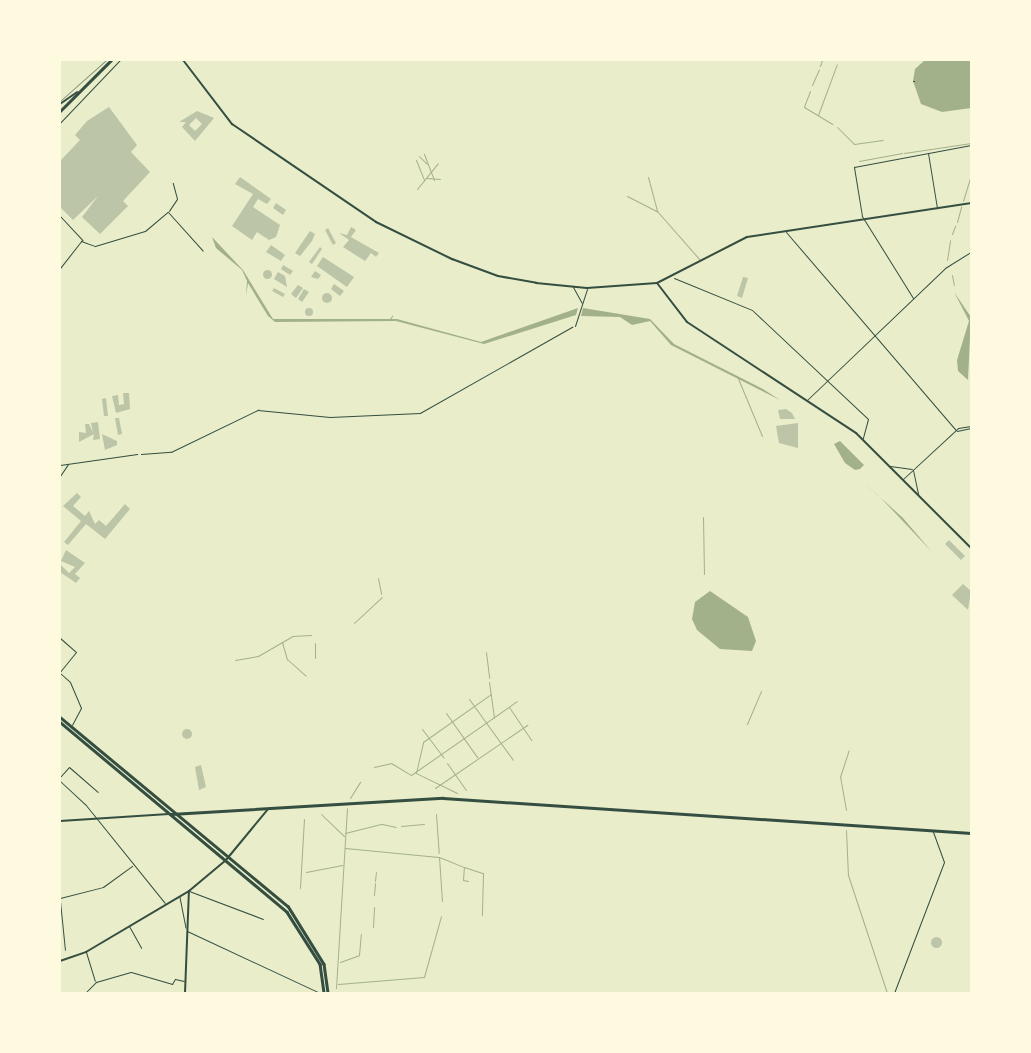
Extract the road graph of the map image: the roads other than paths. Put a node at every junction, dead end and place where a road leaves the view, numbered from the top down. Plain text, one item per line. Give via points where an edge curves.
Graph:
1 (111, 60) edge
2 (184, 60) edge
3 (85, 86) junction
4 (60, 104) edge
5 (60, 112) edge
6 (971, 145) edge
7 (928, 152) junction
8 (173, 184) dead end
9 (971, 203) edge
10 (937, 208) junction
11 (168, 212) junction
12 (60, 216) edge
13 (864, 219) junction
14 (786, 231) junction
15 (82, 241) junction
16 (203, 251) dead end
17 (971, 252) edge
18 (60, 268) edge
19 (674, 278) junction
20 (657, 283) junction
21 (573, 287) junction
22 (587, 288) junction
23 (913, 298) junction
24 (582, 304) junction
25 (575, 326) road end
26 (874, 335) junction
27 (827, 380) junction
28 (807, 400) junction
29 (971, 412) edge
30 (971, 419) edge
31 (971, 427) edge
32 (956, 430) junction
33 (862, 438) junction
34 (137, 454) road end
35 (68, 464) junction
36 (60, 465) edge
37 (890, 466) junction
38 (913, 469) junction
39 (60, 476) edge
40 (903, 479) junction
41 (918, 494) junction
42 (971, 548) edge
43 (60, 638) edge
44 (60, 672) edge
45 (60, 716) edge
46 (60, 722) edge
47 (71, 726) junction
48 (69, 729) junction
49 (60, 777) edge
50 (60, 782) edge
51 (144, 789) junction
52 (98, 792) dead end
53 (268, 809) junction
54 (171, 814) junction
55 (178, 814) junction
56 (93, 818) junction
57 (60, 821) edge
58 (933, 830) junction
59 (971, 833) edge
60 (230, 856) junction
61 (226, 860) junction
62 (132, 866) junction
63 (189, 891) junction
64 (180, 896) junction
65 (60, 899) edge
66 (166, 904) junction
67 (263, 918) dead end
68 (129, 926) junction
69 (187, 930) junction
70 (141, 948) dead end
71 (65, 950) dead end
72 (86, 952) junction
73 (60, 961) edge
74 (186, 981) junction
75 (96, 982) junction
76 (85, 993) edge
77 (185, 993) edge
78 (322, 993) edge
79 (328, 993) edge
80 (894, 993) edge

1 - 3 highway
2 - 21 street via 232,124 376,222 498,276
3 - 4 street
3 - 5 highway
6 - 7 street
7 - 10 street
7 - 13 street via 855,165
8 - 11 lane via 177,199
9 - 10 street
10 - 13 street
11 - 15 street via 145,231 95,246
11 - 16 street
12 - 15 street
13 - 14 street
13 - 23 street
14 - 19 street via 740,240
14 - 26 street
15 - 18 street
17 - 23 street via 945,268
19 - 20 street
19 - 27 street via 750,308
20 - 22 street
20 - 28 street via 687,322
21 - 22 street
21 - 24 street
22 - 24 street
23 - 26 street
24 - 25 street
26 - 27 street
26 - 32 street
27 - 28 street
27 - 33 street via 869,421
28 - 33 street
29 - 30 street
31 - 32 street
32 - 38 street
33 - 37 street
34 - 35 street
35 - 36 street
35 - 39 street
37 - 38 street
37 - 40 street
38 - 40 street
38 - 41 street
40 - 41 street
41 - 42 street
43 - 44 street via 76,651
44 - 47 street via 70,682 81,708
45 - 47 main road
46 - 48 main road
47 - 48 main road
47 - 51 main road
48 - 51 main road
49 - 52 street via 69,767
50 - 56 street via 85,804
51 - 54 main road
51 - 55 main road
53 - 55 main road
53 - 58 main road via 443,798
53 - 60 street
54 - 55 main road
54 - 56 street
54 - 61 main road
55 - 60 main road
56 - 57 street
56 - 62 street
58 - 59 main road
58 - 80 street via 944,862
60 - 61 street
60 - 79 main road via 301,922 324,964
61 - 63 street
61 - 78 main road via 297,923 320,964
62 - 65 street via 103,888
62 - 66 street
63 - 64 street
63 - 67 street
63 - 69 street
64 - 66 street
64 - 69 lane
65 - 71 street
66 - 68 street
68 - 70 street
68 - 72 street
69 - 74 street
69 - 78 street
72 - 73 street
72 - 75 street
74 - 75 street via 175,979 172,984 131,972
74 - 77 street
75 - 76 street

